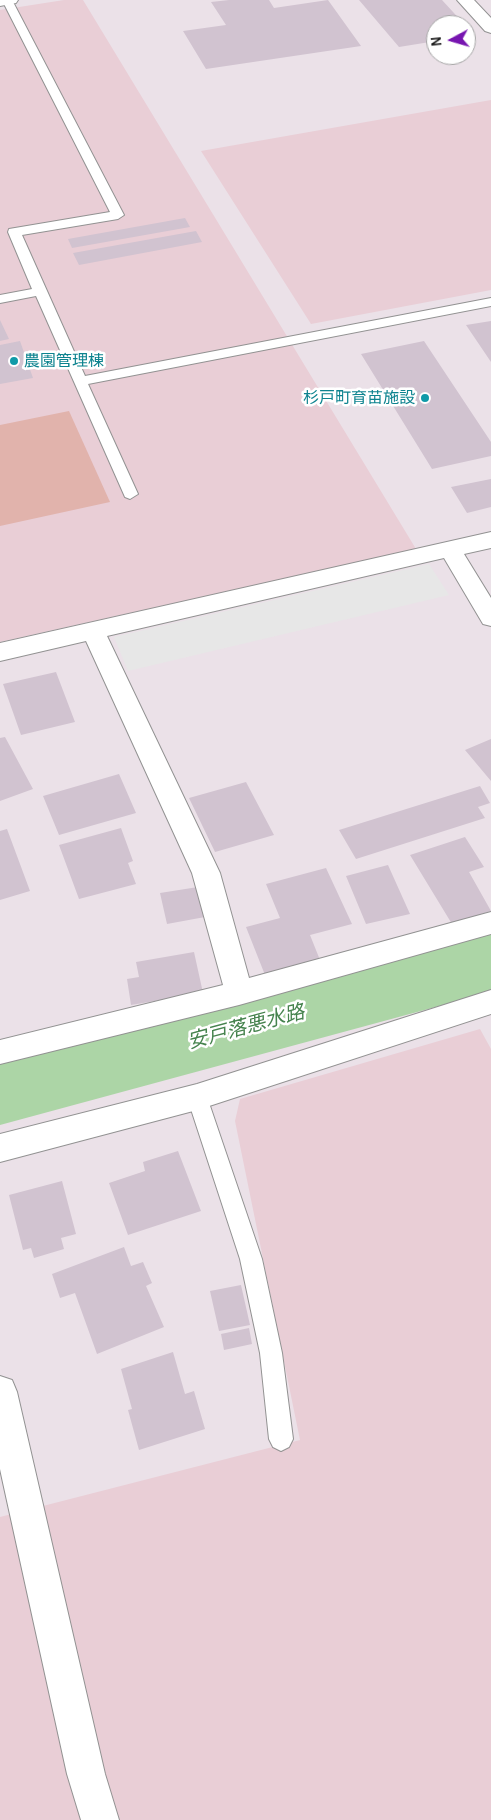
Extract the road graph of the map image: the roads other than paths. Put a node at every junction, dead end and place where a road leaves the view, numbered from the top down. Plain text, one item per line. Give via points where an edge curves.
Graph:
1 (8, 0) edge
2 (466, 0) edge
3 (0, 2) edge
4 (491, 28) edge
5 (40, 291) junction
6 (0, 299) edge
7 (491, 302) edge
8 (80, 381) junction
9 (130, 494) dead end
10 (491, 540) edge
11 (450, 550) junction
12 (491, 618) edge
13 (93, 631) junction
14 (0, 652) edge
15 (491, 923) edge
16 (239, 993) junction
17 (491, 1002) edge
18 (0, 1052) edge
19 (197, 1097) junction
20 (0, 1148) edge
21 (0, 1392) edge
22 (281, 1439) dead end
23 (100, 1820) edge

1 - 3 street
1 - 5 lane via 118,215 14,232
2 - 4 street
5 - 6 lane
5 - 8 lane
7 - 8 lane
8 - 9 lane
10 - 11 street
11 - 12 street
11 - 13 street
13 - 14 street
13 - 16 street via 206,873
15 - 16 street
16 - 18 street
17 - 19 street
19 - 20 street
19 - 22 lane via 251,1258 270,1353
21 - 23 street via 86,1774

